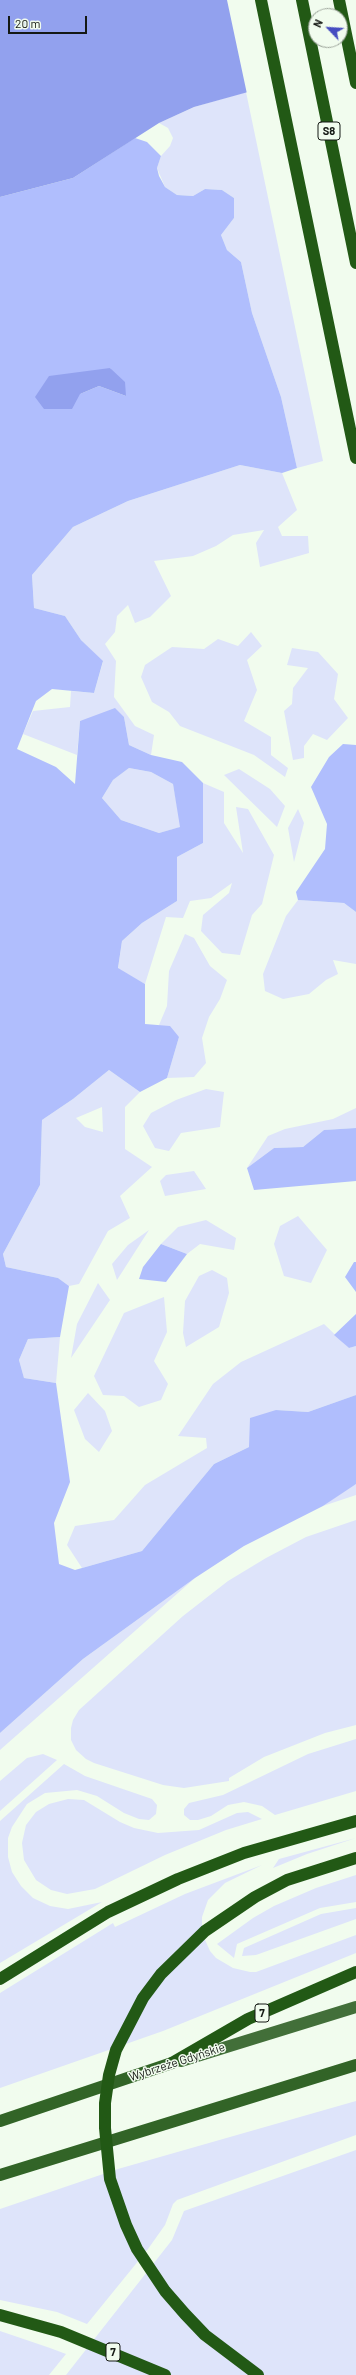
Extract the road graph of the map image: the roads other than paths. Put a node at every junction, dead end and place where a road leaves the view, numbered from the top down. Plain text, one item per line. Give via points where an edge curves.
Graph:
1 (261, 0) edge
2 (302, 0) edge
3 (339, 0) edge
4 (356, 83) edge
5 (356, 263) edge
6 (356, 458) edge
7 (356, 1821) edge
8 (356, 1858) edge
9 (356, 1972) edge
10 (0, 1979) edge
11 (356, 2007) edge
12 (172, 2063) junction
13 (356, 2065) edge
14 (0, 2121) edge
15 (0, 2175) edge
16 (0, 2315) edge
17 (165, 2375) edge
18 (258, 2375) edge

1 - 6 highway
2 - 5 highway, S8
3 - 4 highway
7 - 10 highway via 216,1864 108,1912
8 - 18 highway, bridge via 287,1880 205,1931 161,1974 143,1998 116,2050 110,2075 105,2115 109,2172 137,2249 165,2291 185,2314 216,2344
9 - 12 highway, 7 via 248,2019
11 - 12 main road, Wybrzeże Gdyńskie
12 - 14 highway, Wybrzeże Gdyńskie / 7
13 - 15 highway
16 - 17 highway, 7 via 61,2332

